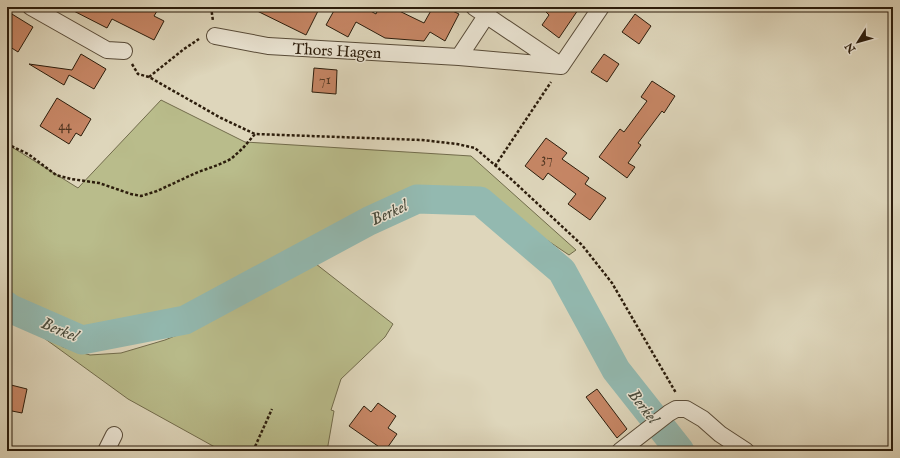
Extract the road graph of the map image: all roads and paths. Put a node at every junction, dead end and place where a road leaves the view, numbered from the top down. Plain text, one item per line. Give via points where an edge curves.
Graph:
1 (31, 7) edge
2 (601, 7) edge
3 (480, 12) edge
4 (215, 36) joint
5 (124, 51) joint
6 (459, 57) junction
7 (561, 66) junction
8 (149, 77) junction
9 (255, 134) junction
10 (7, 144) edge
11 (495, 166) junction
12 (272, 409) dead end
13 (686, 409) junction
14 (114, 434) dead end
15 (106, 451) edge
16 (254, 451) edge
17 (620, 451) edge
18 (746, 451) edge

1 - 5 street via 107,50
2 - 7 street
3 - 6 street
3 - 7 street
4 - 6 street, Thors Hagen via 268,46
4 - 8 path via 198,40
5 - 8 path via 138,74
6 - 7 street, Thors Hagen
7 - 11 path
8 - 9 path via 221,118
9 - 10 path via 231,159 141,196 99,182 56,175 28,154
9 - 11 path via 457,144 475,148
11 - 13 path via 582,244 612,283
12 - 16 path
13 - 17 street via 676,409 669,413
13 - 18 street
14 - 15 street

